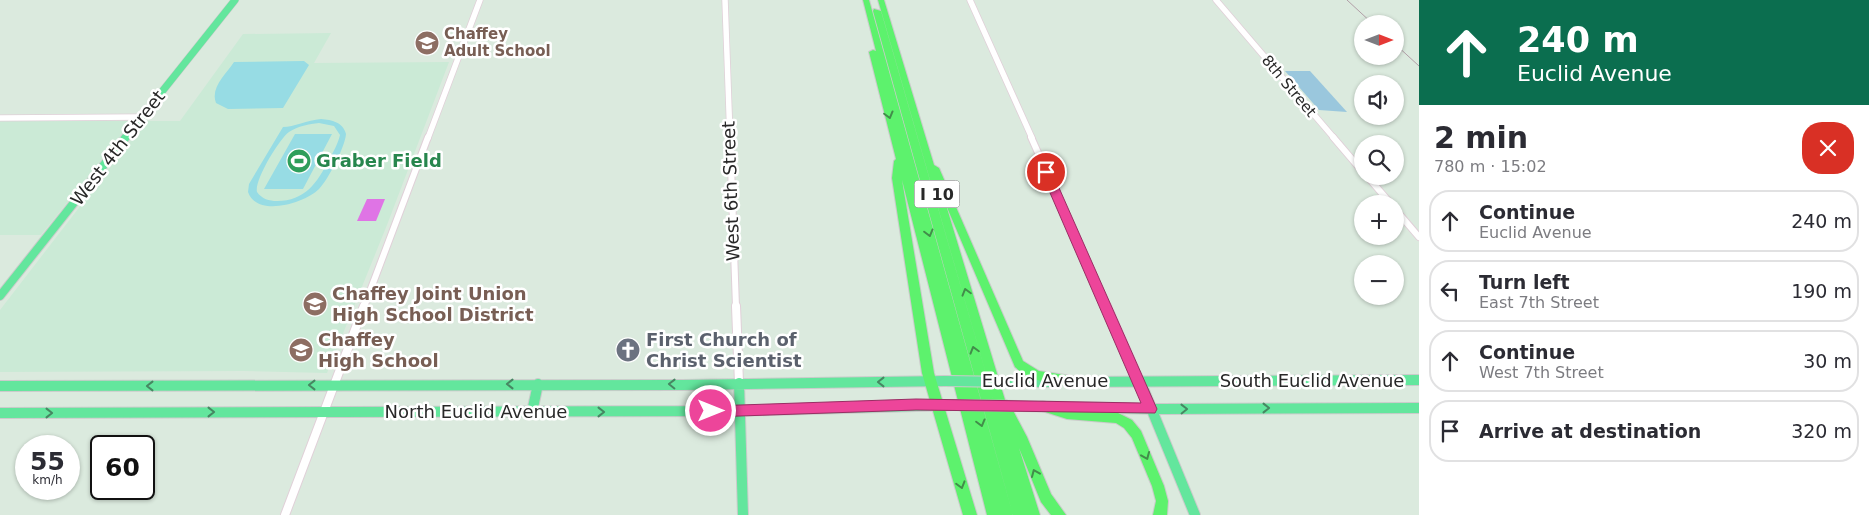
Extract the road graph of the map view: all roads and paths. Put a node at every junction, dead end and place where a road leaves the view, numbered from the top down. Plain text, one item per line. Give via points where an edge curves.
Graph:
1 (235, 0) edge
2 (480, 0) edge
3 (725, 0) edge
4 (859, 0) edge
5 (866, 0) edge
6 (874, 0) edge
7 (881, 0) edge
8 (970, 0) edge
9 (1216, 0) edge
10 (142, 117) junction
11 (0, 118) edge
12 (921, 139) junction
13 (899, 152) junction
14 (1354, 162) edge
15 (1374, 185) edge
16 (1383, 195) edge
17 (1404, 220) edge
18 (1419, 237) edge
19 (0, 296) edge
20 (1419, 380) edge
21 (945, 381) joint
22 (1140, 381) junction
23 (930, 382) junction
24 (1078, 382) junction
25 (1204, 382) joint
26 (738, 383) junction
27 (538, 384) junction
28 (335, 385) junction
29 (0, 386) edge
30 (995, 389) junction
31 (936, 405) junction
32 (953, 405) joint
33 (1043, 406) junction
34 (1217, 408) joint
35 (1419, 408) edge
36 (1150, 409) junction
37 (740, 411) junction
38 (324, 412) junction
39 (532, 412) junction
40 (0, 413) edge
41 (284, 515) edge
42 (743, 515) edge
43 (970, 515) edge
44 (994, 515) edge
45 (1006, 515) edge
46 (1020, 515) edge
47 (1033, 515) edge
48 (1059, 515) edge
49 (1160, 515) edge
50 (1195, 515) edge

1 - 10 main road, West 4th Street
2 - 28 street
3 - 26 street, West 6th Street
4 -> 13 highway, I 10
5 -> 45 highway
46 -> 6 highway
7 - 12 highway, I 10
8 - 22 street
9 - 14 street, 8th Street
10 - 11 street
10 - 19 main road, West 4th Street
12 - 24 highway via 1019,364 1025,370 1042,376
30 -> 12 highway, I 10
13 - 23 highway via 897,178
13 - 44 highway, I 10
15 - 16 street
17 - 18 street
20 - 25 main road, South Euclid Avenue
21 - 23 main road, North Euclid Avenue
21 - 24 main road, Euclid Avenue, bridge
22 - 24 main road, Euclid Avenue
22 - 25 main road, Euclid Avenue
22 - 36 main road
23 -> 26 main road, North Euclid Avenue
23 - 31 highway
26 -> 27 main road, North Euclid Avenue
26 - 37 main road
27 -> 28 main road, North Euclid Avenue
27 - 39 main road
28 -> 29 main road, North Euclid Avenue
28 - 38 street
30 - 47 highway, I 10
48 -> 30 highway via 1046,498 1021,437
31 - 32 main road, North Euclid Avenue
31 - 37 main road, North Euclid Avenue
31 -> 43 highway
32 - 33 main road, Euclid Avenue, bridge
33 - 36 main road, Euclid Avenue
33 -> 49 highway via 1067,414 1118,418 1128,424 1137,436 1158,486 1162,501
34 -> 35 main road, South Euclid Avenue
36 -> 34 main road, Euclid Avenue
36 - 50 main road
39 -> 37 main road, North Euclid Avenue
37 - 42 main road
38 - 39 main road, North Euclid Avenue
40 -> 38 main road, North Euclid Avenue
38 - 41 street

